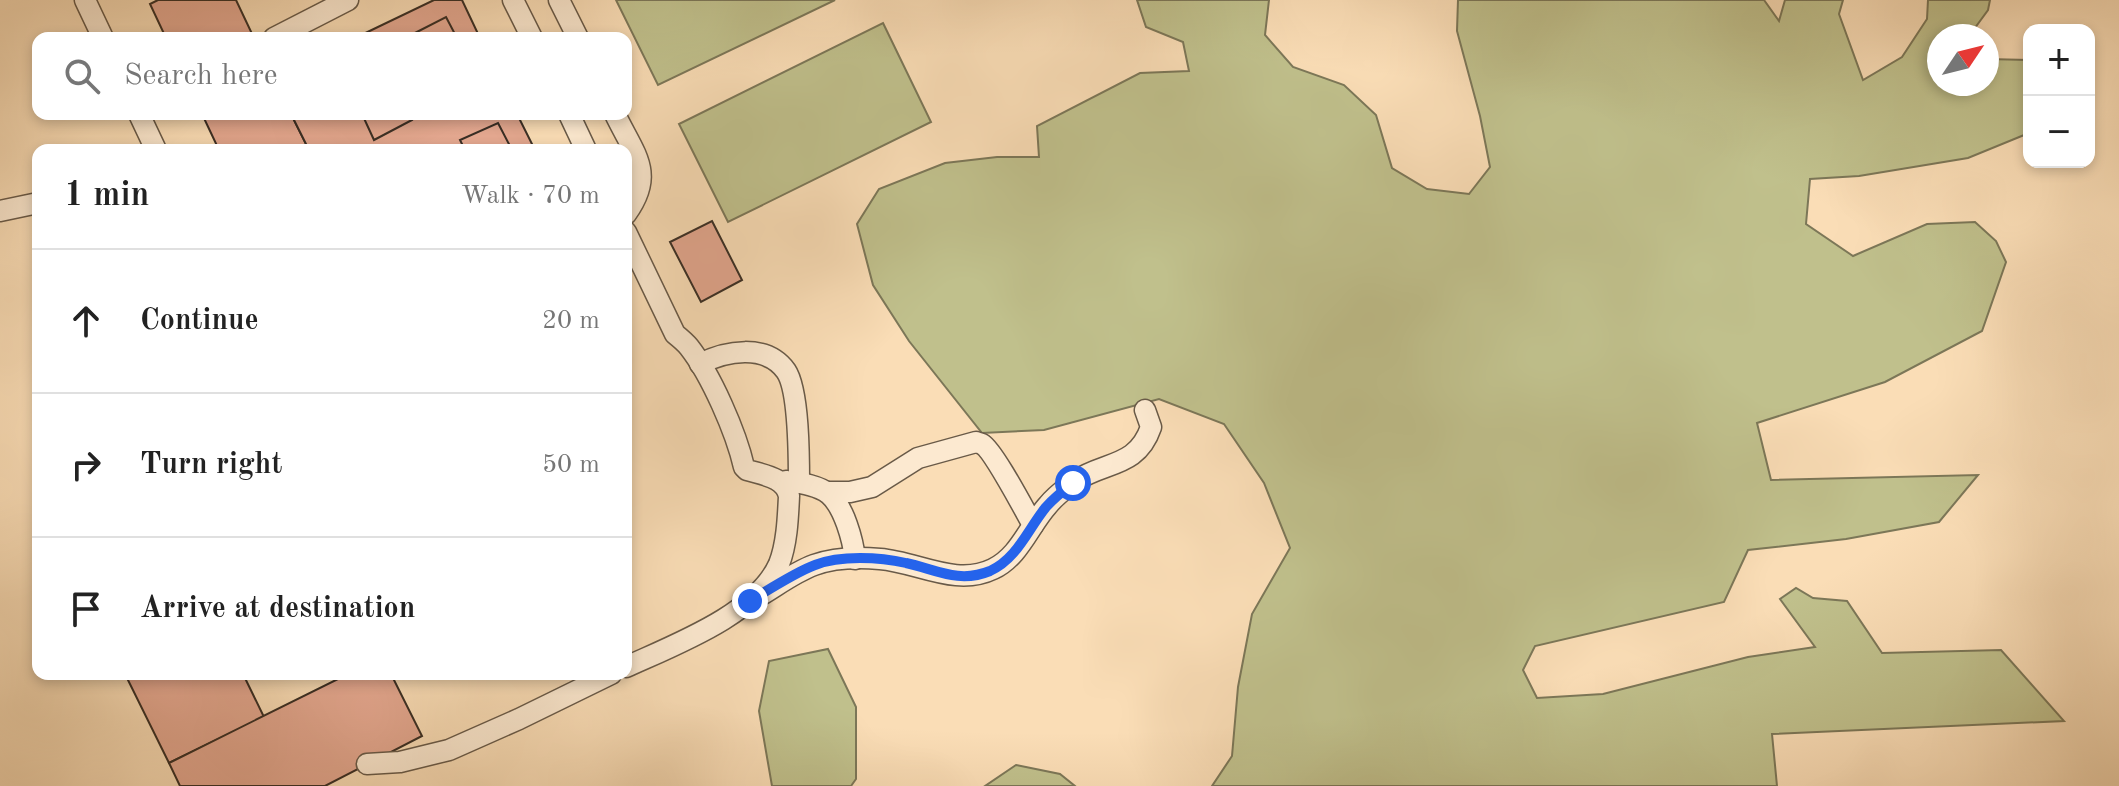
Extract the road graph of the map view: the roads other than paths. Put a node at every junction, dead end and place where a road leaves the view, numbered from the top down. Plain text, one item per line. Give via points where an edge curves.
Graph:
1 (85, 0) edge
2 (348, 0) edge
3 (513, 0) edge
4 (559, 0) edge
5 (100, 32) edge
6 (286, 32) edge
7 (529, 32) edge
8 (575, 32) edge
9 (142, 120) edge
10 (572, 120) edge
11 (618, 120) edge
12 (153, 144) edge
13 (583, 144) edge
14 (629, 144) edge
15 (632, 151) edge
16 (32, 204) edge
17 (632, 204) edge
18 (0, 211) edge
19 (632, 244) edge
20 (700, 364) junction
21 (1145, 410) dead end
22 (774, 479) junction
23 (799, 483) junction
24 (827, 492) junction
25 (1033, 525) junction
26 (855, 559) junction
27 (750, 601) junction
28 (632, 664) edge
29 (599, 680) edge
30 (367, 764) dead end

1 - 5 lane
2 - 6 lane
3 - 7 lane
4 - 8 lane
9 - 12 lane
10 - 13 lane
11 - 14 lane
15 - 17 lane via 641,171 641,188
16 - 18 lane
19 - 20 lane via 675,334
20 - 22 lane via 733,431 744,467
20 - 23 lane via 751,352 786,372 793,394
21 - 25 lane via 1151,427 1141,446 1125,460 1073,483
22 - 23 lane
22 - 27 lane via 784,484 789,496 783,552 766,585
23 - 24 lane
24 - 25 lane via 872,487 918,458 976,442 993,458
24 - 26 lane via 847,526
25 - 26 lane via 1011,556 981,574 957,576 892,560
26 - 27 lane via 816,564
27 - 28 lane
29 - 30 lane via 449,750

